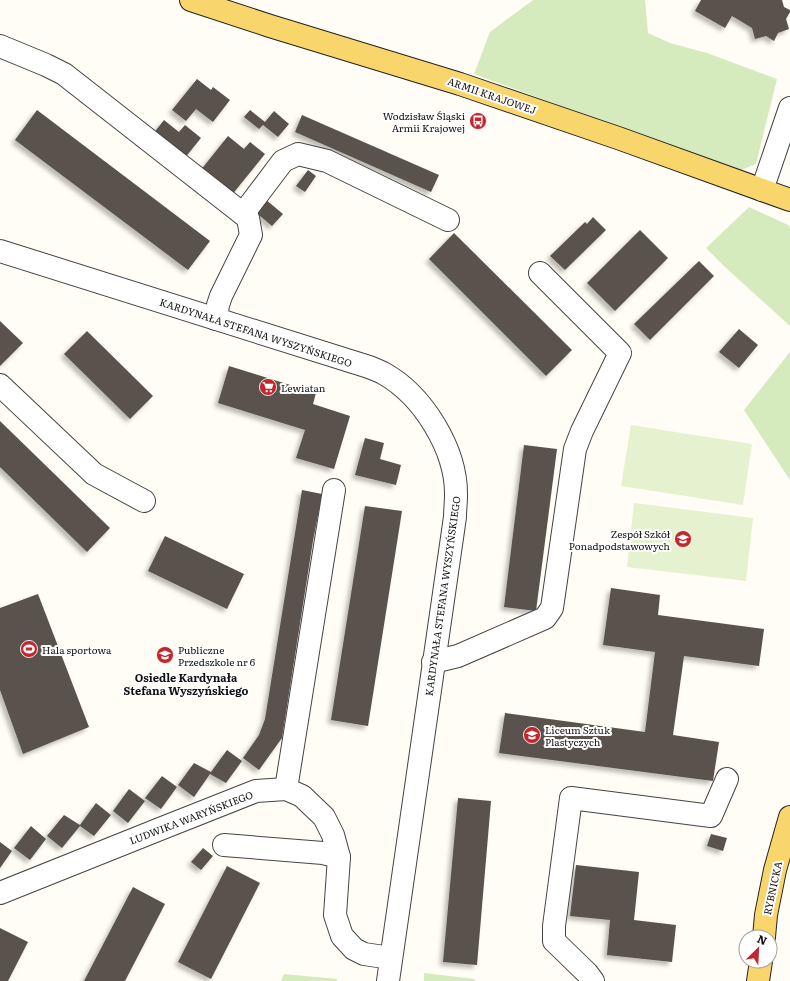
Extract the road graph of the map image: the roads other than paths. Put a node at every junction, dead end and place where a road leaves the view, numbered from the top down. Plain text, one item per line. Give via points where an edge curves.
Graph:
1 (191, 0) edge
2 (0, 46) edge
3 (790, 108) edge
4 (762, 190) junction
5 (790, 200) edge
6 (243, 214) junction
7 (448, 220) dead end
8 (0, 251) edge
9 (540, 273) dead end
10 (216, 319) junction
11 (0, 385) edge
12 (334, 490) dead end
13 (144, 501) dead end
14 (433, 662) junction
15 (727, 779) dead end
16 (286, 789) junction
17 (790, 817) edge
18 (224, 845) dead end
19 (339, 857) junction
20 (0, 893) edge
21 (765, 929) edge
22 (391, 958) junction
23 (760, 969) edge
24 (388, 981) edge
25 (593, 981) edge
26 (758, 981) edge

1 - 4 main road, ARMII KRAJOWEJ via 460,84
2 - 6 street via 64,74
3 - 4 street
4 - 5 main road, ARMII KRAJOWEJ
6 - 7 street via 283,160 298,154 327,161
6 - 10 street via 248,218 251,235 221,296
8 - 10 street, KARDYNAŁA STEFANA WYSZYŃSKIEGO
9 - 14 street via 620,353 575,449 552,608 545,618 458,656
10 - 14 street, KARDYNAŁA STEFANA WYSZYŃSKIEGO via 383,373 414,399 435,425 454,472 456,495
11 - 13 street via 94,474
12 - 16 street
14 - 22 street, KARDYNAŁA STEFANA WYSZYŃSKIEGO
15 - 25 street via 711,816 571,798 554,941
16 - 19 street via 302,796 324,817 333,835
16 - 20 street, LUDWIKA WARYŃSKIEGO via 256,792
17 - 21 main road, RYBNICKA via 775,870
18 - 19 street
19 - 22 street via 335,915 342,936 354,949 364,954
22 - 24 street, KARDYNAŁA STEFANA WYSZYŃSKIEGO
23 - 26 main road

